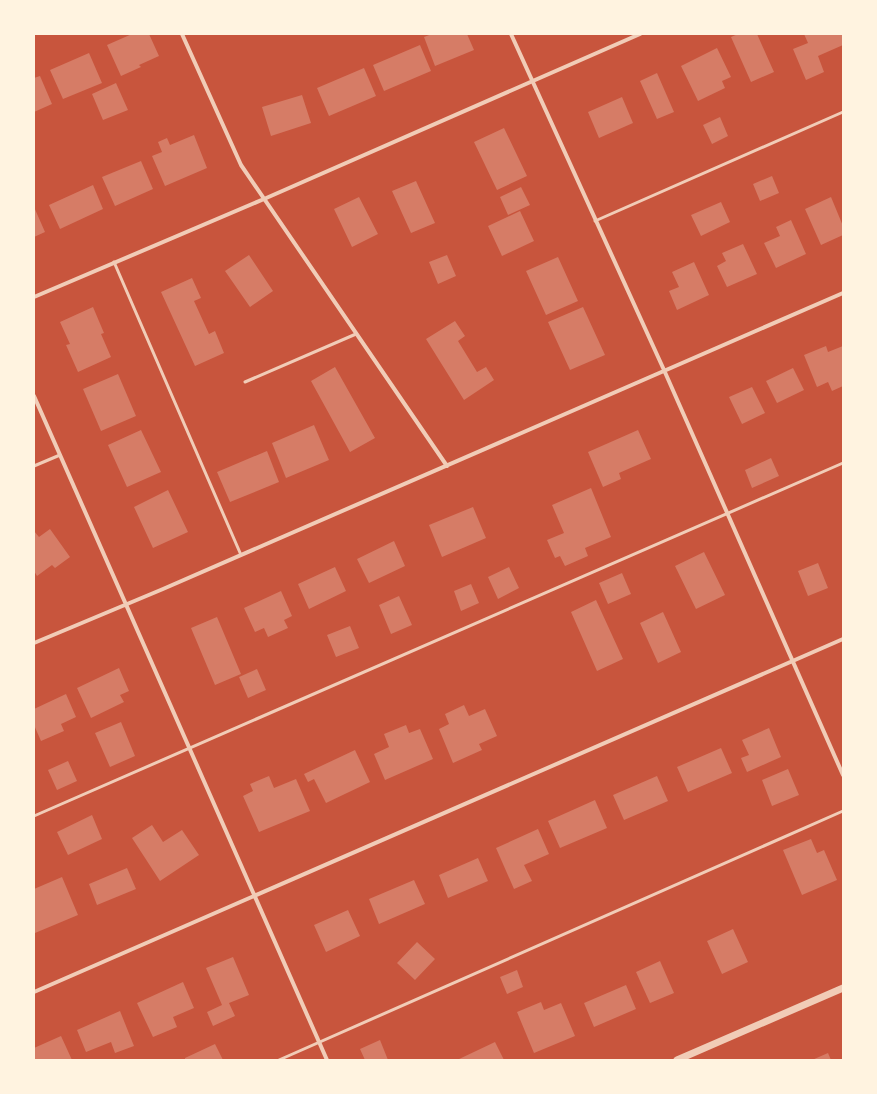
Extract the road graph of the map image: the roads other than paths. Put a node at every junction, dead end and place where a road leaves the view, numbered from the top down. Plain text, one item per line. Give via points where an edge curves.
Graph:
1 (182, 34) edge
2 (511, 34) edge
3 (640, 34) edge
4 (532, 82) junction
5 (843, 112) edge
6 (264, 199) junction
7 (596, 221) junction
8 (114, 262) junction
9 (843, 293) edge
10 (34, 297) edge
11 (356, 334) junction
12 (664, 370) junction
13 (245, 382) dead end
14 (34, 396) edge
15 (60, 455) junction
16 (843, 463) edge
17 (34, 466) edge
18 (447, 466) junction
19 (727, 513) junction
20 (241, 556) junction
21 (126, 604) junction
22 (843, 639) edge
23 (34, 643) edge
24 (793, 662) junction
25 (190, 748) junction
26 (843, 775) edge
27 (843, 811) edge
28 (34, 816) edge
29 (256, 896) junction
30 (843, 988) edge
31 (34, 992) edge
32 (320, 1043) junction
33 (279, 1060) edge
34 (327, 1060) edge
35 (677, 1060) edge

1 - 6 street via 240,165
2 - 4 street
3 - 4 street
4 - 6 street
4 - 7 street
5 - 7 lane
6 - 8 street
6 - 11 street
7 - 12 street
8 - 10 street
8 - 20 lane
9 - 12 street
11 - 13 lane
11 - 18 street
12 - 18 street
12 - 19 street
14 - 15 street
15 - 17 lane
15 - 21 street
16 - 19 lane
18 - 20 street
19 - 24 street
19 - 25 lane
20 - 21 street
21 - 23 street
21 - 25 street
22 - 24 street
24 - 26 street
24 - 29 street
25 - 28 lane
25 - 29 street
27 - 32 lane
29 - 31 street
29 - 32 street
30 - 35 street
32 - 33 lane
32 - 34 street

